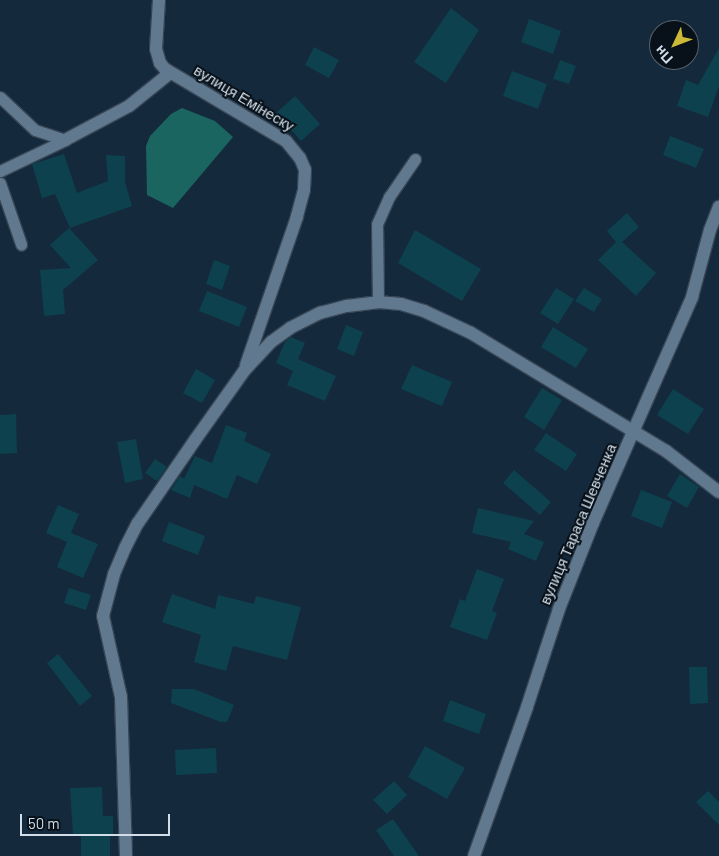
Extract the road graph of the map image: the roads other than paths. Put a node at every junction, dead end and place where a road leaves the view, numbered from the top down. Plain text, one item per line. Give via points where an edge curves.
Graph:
1 (158, 0) edge
2 (170, 73) junction
3 (0, 97) edge
4 (65, 140) junction
5 (415, 159) dead end
6 (0, 171) edge
7 (0, 183) edge
8 (719, 207) edge
9 (21, 244) dead end
10 (378, 302) junction
11 (244, 372) junction
12 (634, 432) junction
13 (719, 492) edge
14 (126, 856) edge
15 (474, 856) edge

1 - 2 street, вулиця Емінеску via 156,49 160,63
2 - 4 street via 128,106
2 - 11 street, вулиця Емінеску via 286,141 305,170 297,217
3 - 4 lane via 35,130
4 - 6 lane
5 - 10 lane via 388,197 377,224
7 - 9 lane
8 - 12 street, вулиця Тараса Шевченка via 692,298
10 - 11 street via 347,306 304,319 272,342
10 - 12 street via 401,304 447,320
11 - 14 street via 138,523 118,563 104,609 104,624 121,697
12 - 13 street via 682,462
12 - 15 street, вулиця Тараса Шевченка via 566,591

